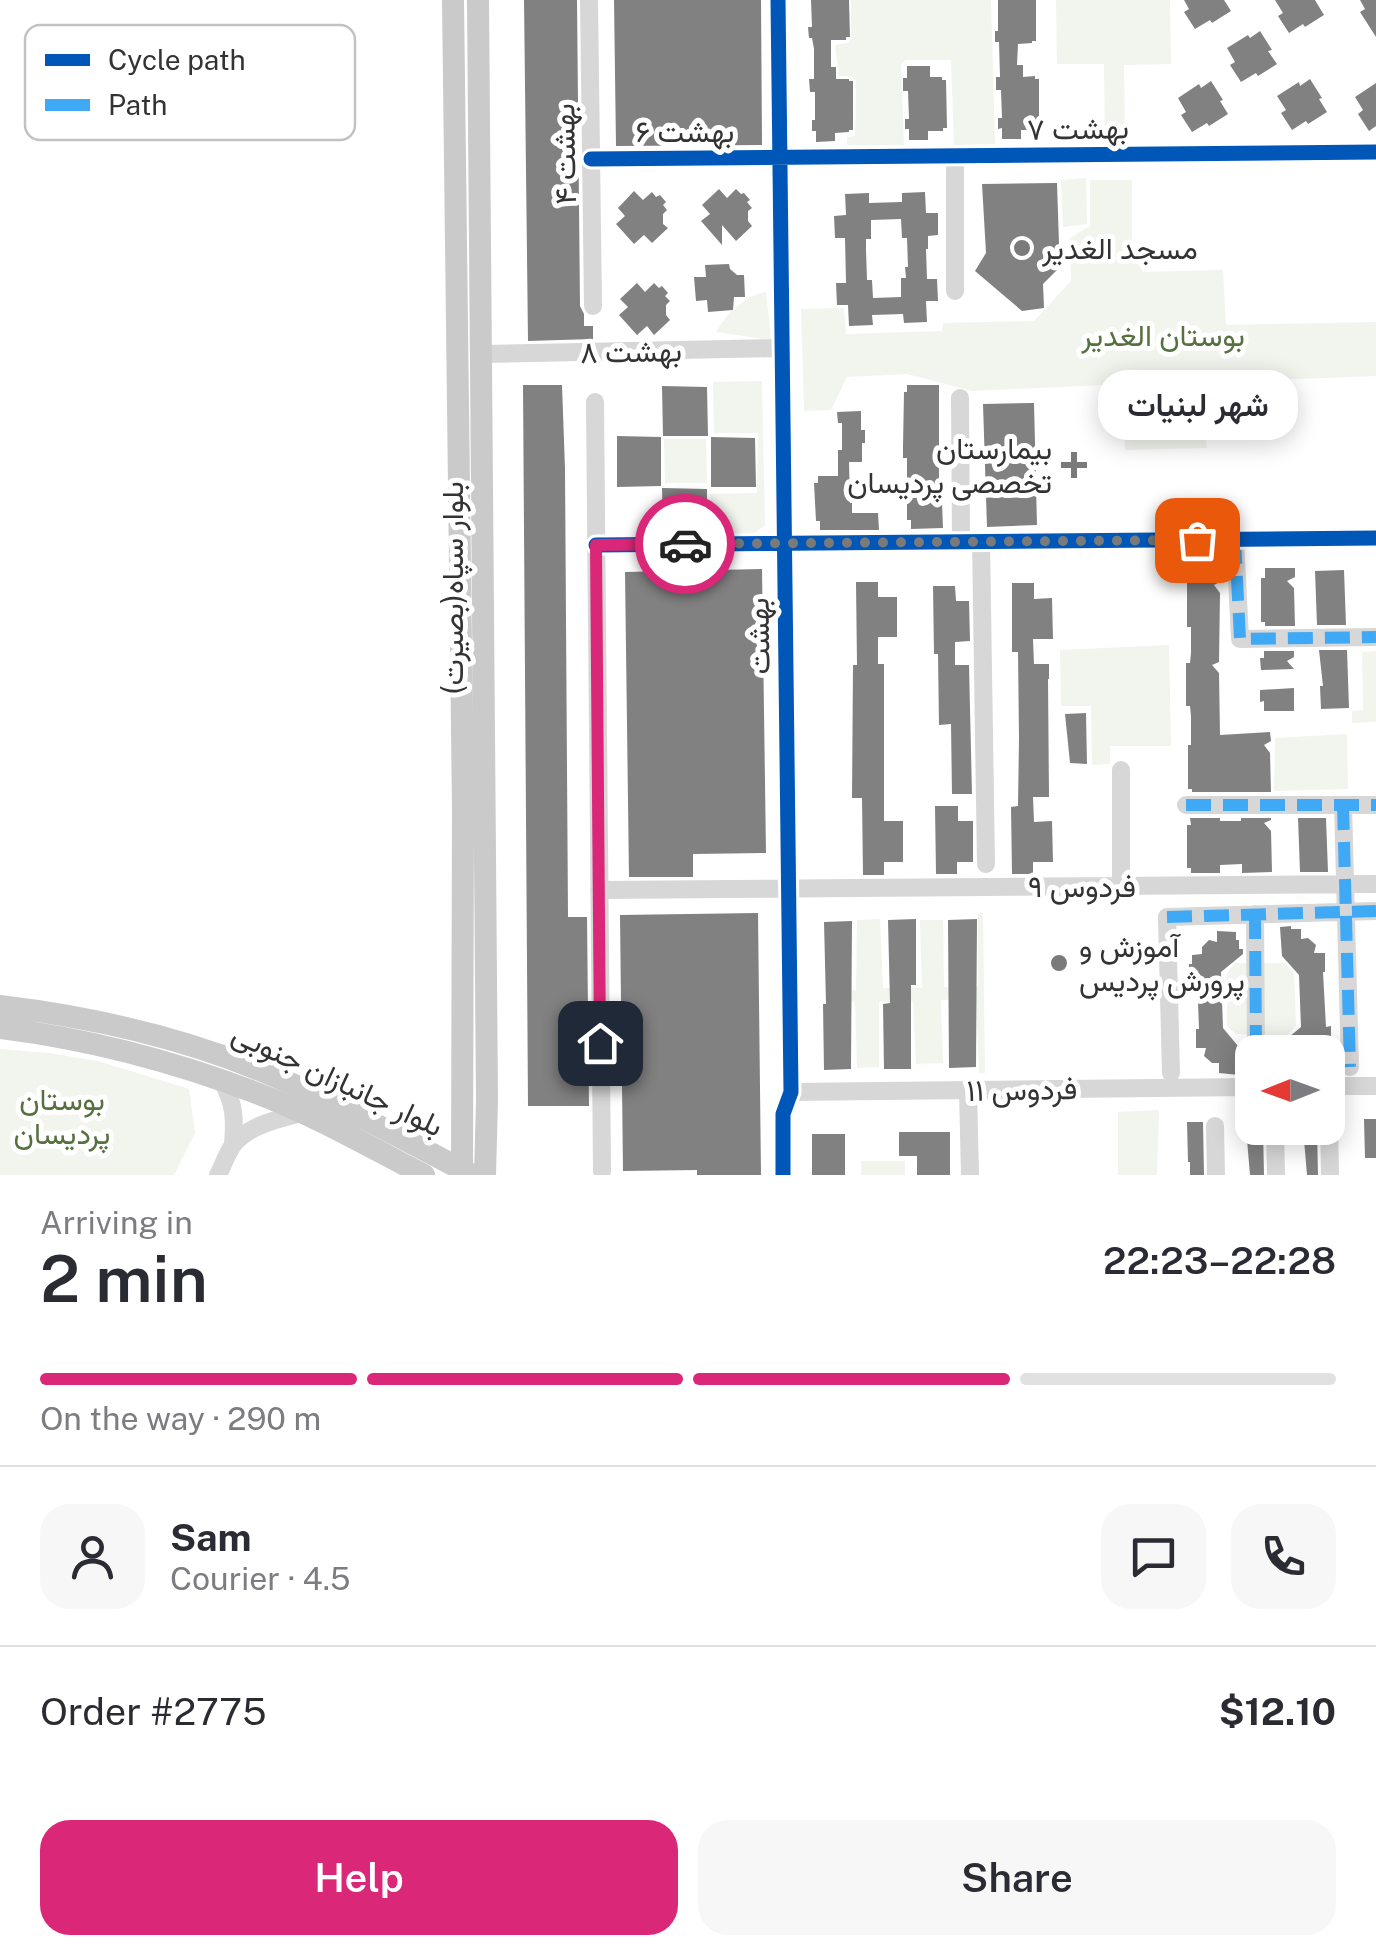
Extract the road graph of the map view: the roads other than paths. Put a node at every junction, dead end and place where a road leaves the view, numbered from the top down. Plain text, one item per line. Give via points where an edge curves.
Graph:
1 (589, 0) edge
2 (778, 0) edge
3 (453, 4) edge
4 (478, 4) edge
5 (1376, 152) edge
6 (955, 157) junction
7 (780, 158) junction
8 (591, 159) junction
9 (955, 291) dead end
10 (593, 306) dead end
11 (782, 348) junction
12 (456, 353) junction
13 (480, 354) junction
14 (960, 398) dead end
15 (595, 402) dead end
16 (1376, 538) edge
17 (1236, 539) junction
18 (981, 541) junction
19 (961, 542) junction
20 (784, 543) junction
21 (596, 545) junction
22 (1376, 638) edge
23 (1121, 770) dead end
24 (1343, 804) junction
25 (1376, 804) edge
26 (1186, 805) dead end
27 (472, 809) junction
28 (986, 864) dead end
29 (1345, 884) junction
30 (1376, 884) edge
31 (1120, 886) junction
32 (788, 889) junction
33 (599, 890) junction
34 (1376, 911) edge
35 (1347, 912) junction
36 (1255, 914) junction
37 (0, 1006) edge
38 (0, 1028) edge
39 (1256, 1035) edge
40 (1350, 1066) dead end
41 (1171, 1072) dead end
42 (222, 1081) junction
43 (1345, 1086) edge
44 (1376, 1086) edge
45 (1235, 1087) edge
46 (968, 1090) junction
47 (791, 1092) junction
48 (301, 1113) junction
49 (1215, 1126) dead end
50 (233, 1145) junction
51 (1275, 1145) edge
52 (1329, 1145) edge
53 (602, 1172) dead end
54 (474, 1173) edge
55 (218, 1175) edge
56 (424, 1175) edge
57 (783, 1175) edge
58 (970, 1175) edge
59 (1216, 1175) edge
60 (1276, 1175) edge
61 (1330, 1175) edge

1 - 8 street, بهشت ۴
2 - 7 street, بهشت
3 - 4 main road
3 - 12 main road, بلوار سپاه(بصیرت)
4 - 13 main road, بلوار سپاه(بصیرت)
5 - 6 street, بهشت ۷
6 - 7 street, بهشت ۷
6 - 9 street
7 - 8 street, بهشت ۶
7 - 11 street, بهشت
8 - 10 street, بهشت ۴
11 - 13 street, بهشت ۸
11 - 20 street, بهشت
12 - 13 main road
12 - 27 main road, بلوار سپاه(بصیرت)
13 - 27 main road, بلوار سپاه(بصیرت)
14 - 19 street
15 - 21 street
16 - 17 street
17 - 18 street
17 - 22 street via 1240,640
18 - 19 street
18 - 28 street
19 - 20 street
20 - 21 street
20 - 32 street, بهشت
21 - 33 street
23 - 31 street
24 - 25 street
24 - 26 street
24 - 29 street
27 - 54 main road, بلوار سپاه(بصیرت)
29 - 30 street, فردوس ۹
29 - 31 street, فردوس ۹
29 - 35 street
31 - 32 street, فردوس ۹
32 - 33 street, فردوس ۹
32 - 47 street, بهشت
33 - 53 street
34 - 35 street
35 - 36 street
35 - 40 street
36 - 39 street
36 - 41 street via 1167,917
37 - 54 main road, بلوار جانبازان جنوبی via 204,1050 271,1074
38 - 42 main road, بلوار جانبازان جنوبی via 121,1050
42 - 48 main road, بلوار جانبازان جنوبی
42 - 50 street via 232,1099
43 - 44 street
45 - 46 street, فردوس ۱۱
46 - 47 street, فردوس ۱۱
46 - 58 street
47 - 57 street, بهشت via 783,1114
48 - 50 street via 261,1126
48 - 56 main road, بلوار جانبازان جنوبی
49 - 59 street
50 - 55 street
51 - 60 street
52 - 61 street

